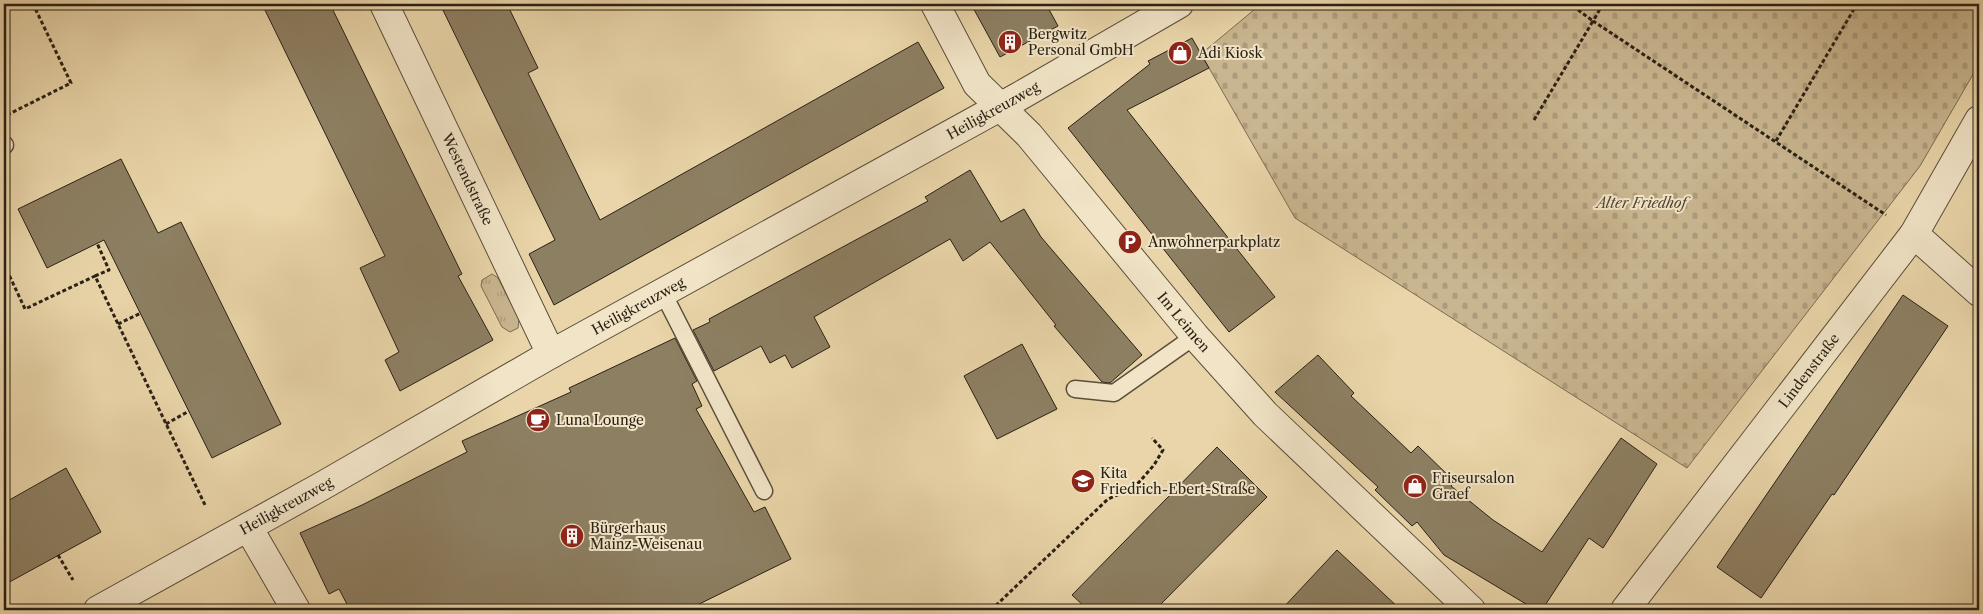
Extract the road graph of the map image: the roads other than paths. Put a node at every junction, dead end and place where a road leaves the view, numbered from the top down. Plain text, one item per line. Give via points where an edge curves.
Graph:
1 (384, 4) edge
2 (935, 4) edge
3 (1179, 4) edge
4 (1001, 105) junction
5 (1979, 120) edge
6 (1914, 234) junction
7 (1979, 292) edge
8 (663, 293) junction
9 (1195, 336) junction
10 (552, 354) junction
11 (1075, 389) dead end
12 (764, 491) dead end
13 (248, 527) junction
14 (98, 610) edge
15 (296, 610) edge
16 (1471, 610) edge
17 (1626, 610) edge

1 - 10 street, Westendstraße
2 - 4 street, Im Leimen via 977,84
3 - 4 street, Heiligkreuzweg
4 - 8 street, Heiligkreuzweg
4 - 9 street, Im Leimen
5 - 6 street, Lindenstraße
6 - 7 street
6 - 17 street, Lindenstraße
8 - 10 street, Heiligkreuzweg
8 - 12 lane
9 - 11 lane via 1114,394
9 - 16 street, Im Leimen via 1265,414
10 - 13 street, Heiligkreuzweg
13 - 14 street, Heiligkreuzweg
13 - 15 street

